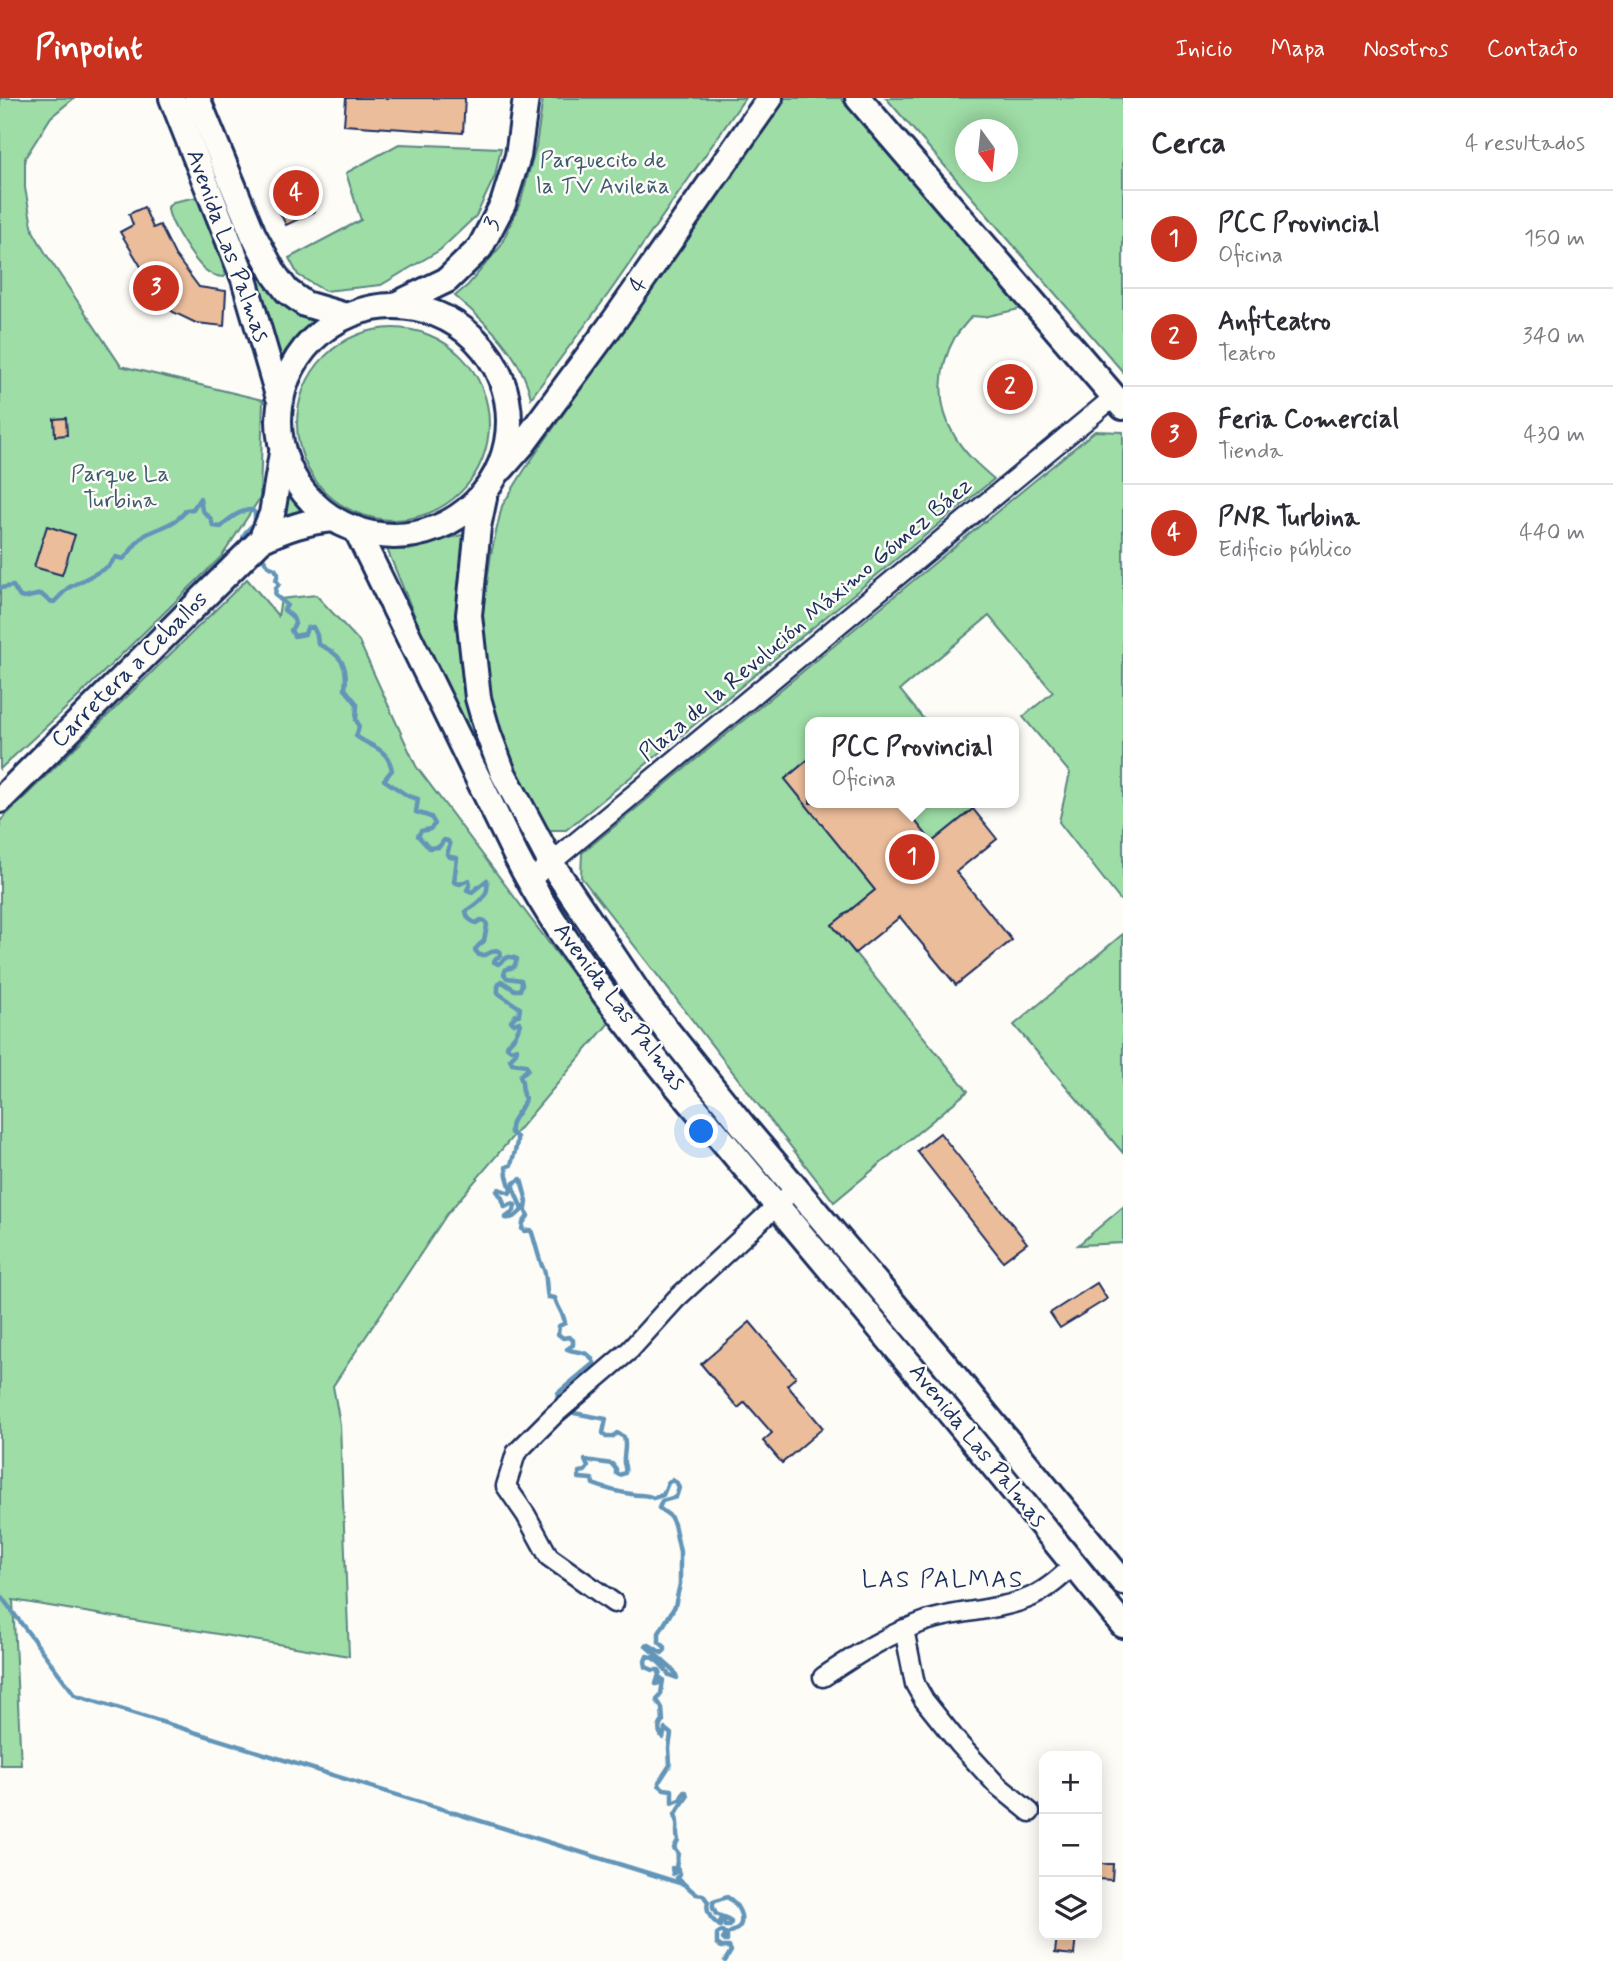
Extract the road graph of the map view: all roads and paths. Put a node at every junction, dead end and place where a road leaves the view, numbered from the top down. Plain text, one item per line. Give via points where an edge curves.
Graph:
1 (172, 98) edge
2 (526, 98) edge
3 (770, 98) edge
4 (858, 98) edge
5 (198, 110) edge
6 (395, 305) junction
7 (346, 316) junction
8 (278, 395) junction
9 (1119, 402) edge
10 (282, 453) junction
11 (502, 468) junction
12 (484, 498) junction
13 (345, 524) junction
14 (261, 540) junction
15 (0, 800) edge
16 (551, 863) junction
17 (529, 881) junction
18 (796, 1189) junction
19 (775, 1206) junction
20 (987, 1417) junction
21 (967, 1434) junction
22 (1074, 1565) junction
23 (1123, 1582) edge
24 (614, 1603) dead end
25 (1123, 1625) edge
26 (904, 1629) junction
27 (823, 1677) dead end
28 (1030, 1812) dead end

1 - 5 street, Avenida Las Palmas
2 - 6 street, 3 via 518,156 503,204 480,248 447,280
3 - 11 street, 4 via 614,321
4 - 9 street
5 - 7 street, Avenida Las Palmas via 275,275 304,304
5 - 8 street, Avenida Las Palmas
6 - 7 street
6 - 11 street via 426,309 454,322 478,341 496,366 507,396 510,427
7 - 8 street via 320,331 300,353
8 - 10 street
9 - 16 street, Plaza de la Revolución Máximo Gómez Báez
10 - 13 street via 313,503
10 - 14 street, Carretera a Ceballos via 272,514
11 - 12 street
12 - 13 street via 440,526 399,536
12 - 16 street, Avenida Las Palmas via 469,615 478,698 503,773
13 - 14 street, Carretera a Ceballos via 315,520
13 - 17 street, Avenida Las Palmas
14 - 15 street, Carretera a Ceballos
16 - 17 street, Plaza de la Revolución Máximo Gómez Báez
16 - 18 street, Avenida Las Palmas via 645,1003
17 - 19 street, Avenida Las Palmas via 624,1020
18 - 19 street
18 - 20 street, Avenida Las Palmas
19 - 21 street, Avenida Las Palmas
19 - 24 street via 676,1298 630,1350 516,1453 506,1486 549,1557
20 - 21 street
20 - 23 street, Avenida Las Palmas
21 - 22 street, Avenida Las Palmas
22 - 25 street, Avenida Las Palmas
22 - 26 street via 1029,1598
26 - 27 street via 875,1642
26 - 28 street via 915,1684 924,1700 997,1785

